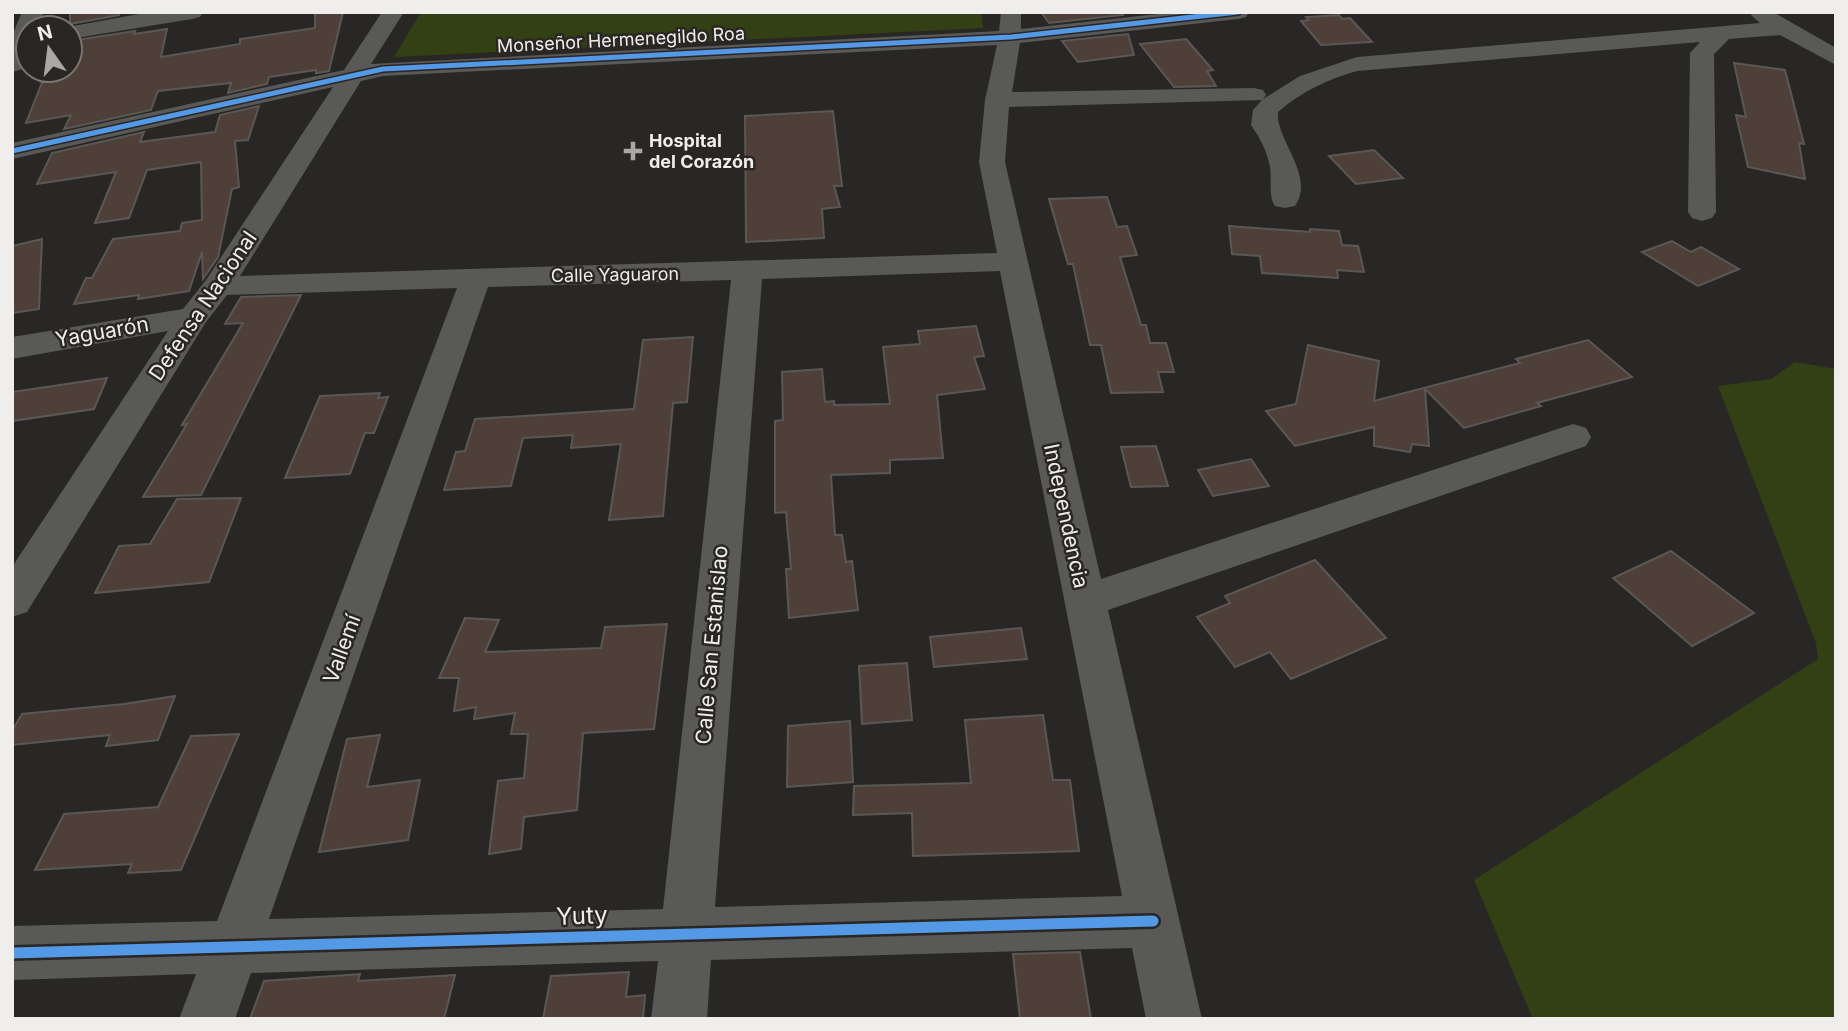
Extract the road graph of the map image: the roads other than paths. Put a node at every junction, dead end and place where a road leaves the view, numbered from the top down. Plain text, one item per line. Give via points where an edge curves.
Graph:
1 (192, 12) edge
2 (393, 12) edge
3 (1238, 12) edge
4 (1758, 12) edge
5 (1011, 25) edge
6 (1784, 29) junction
7 (84, 30) edge
8 (1722, 33) junction
9 (1831, 52) edge
10 (355, 75) junction
11 (1254, 95) dead end
12 (997, 100) junction
13 (12, 151) edge
14 (1285, 200) dead end
15 (1702, 212) dead end
16 (1011, 262) junction
17 (747, 272) junction
18 (476, 278) junction
19 (218, 286) junction
20 (193, 317) junction
21 (12, 348) edge
22 (1573, 437) dead end
23 (52, 541) junction
24 (12, 550) edge
25 (12, 600) edge
26 (1084, 601) junction
27 (1153, 921) junction
28 (685, 933) junction
29 (234, 945) junction
30 (12, 953) edge
31 (207, 1019) edge
32 (680, 1019) edge
33 (1174, 1019) edge

1 - 7 street
2 - 10 street, Defensa Nacional
3 - 5 street, Monseñor Hermenegildo Roa
4 - 6 street
5 - 10 street, Monseñor Hermenegildo Roa via 434,65
5 - 12 street, Independencia
6 - 8 street
6 - 9 street
8 - 14 street via 1357,64 1320,75 1285,92 1266,110 1264,125 1287,174
8 - 15 street via 1702,52
10 - 13 street, Monseñor Hermenegildo Roa
10 - 19 street, Defensa Nacional
11 - 12 street
12 - 16 street, Independencia via 992,162
16 - 17 street, Calle Yaguaron
16 - 26 street, Independencia
17 - 18 street, Calle Yaguaron
17 - 28 street, Calle San Estanislao
18 - 19 street, Calle Yaguaron
18 - 29 street, Vallemí
19 - 20 street, Defensa Nacional
20 - 21 street, Yaguarón
20 - 23 street, Defensa Nacional
22 - 26 street
23 - 24 street
23 - 25 street, Defensa Nacional
26 - 27 street, Independencia
27 - 28 street, Yuty
27 - 33 street, Independencia
28 - 29 street, Yuty
28 - 32 street, Calle San Estanislao
29 - 30 street, Yuty
29 - 31 street, Vallemí

